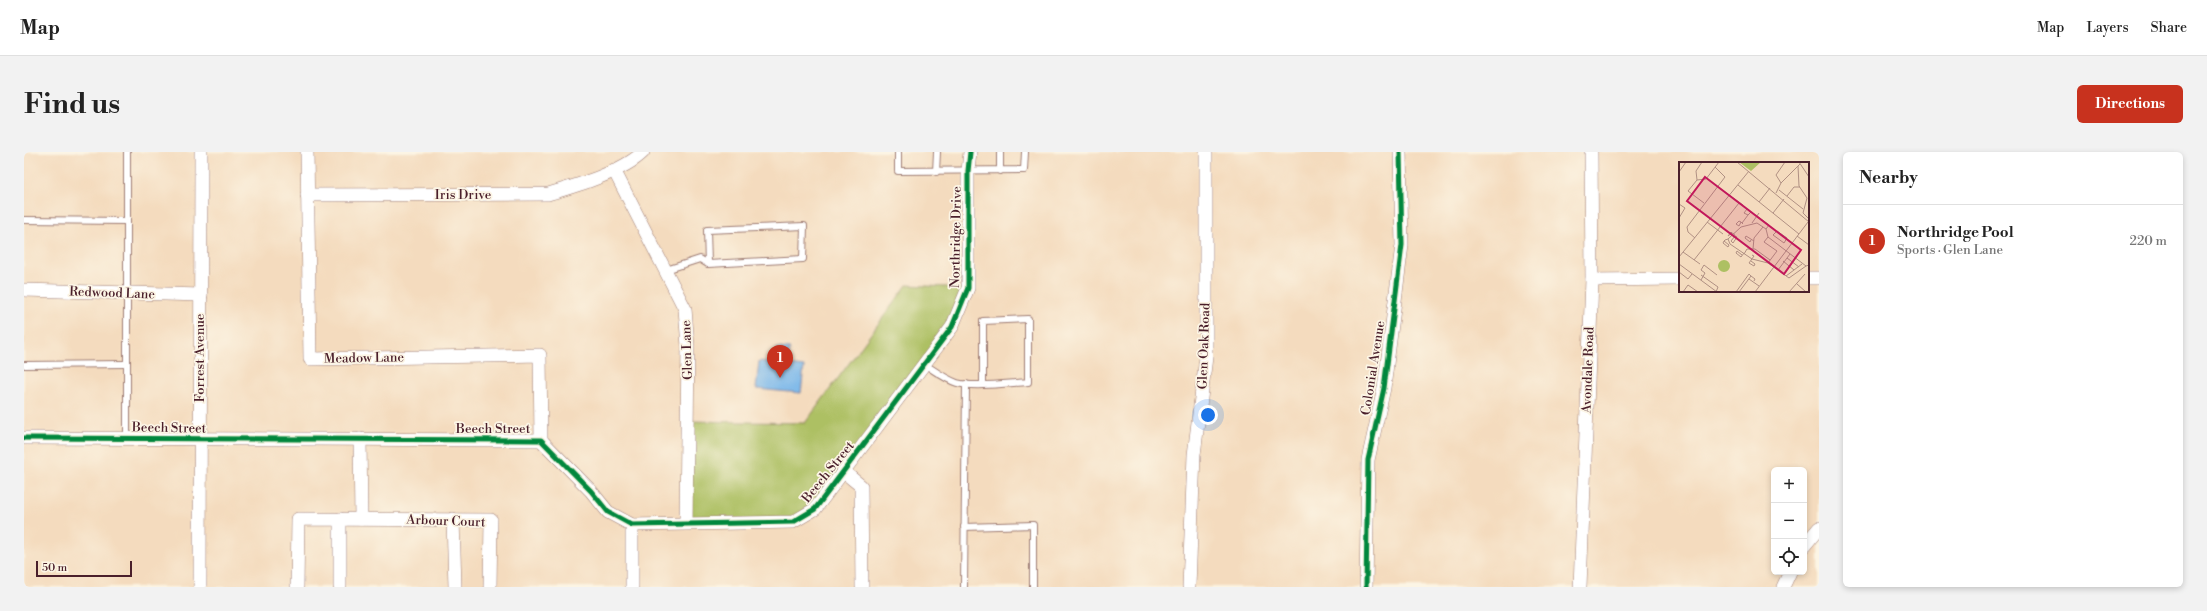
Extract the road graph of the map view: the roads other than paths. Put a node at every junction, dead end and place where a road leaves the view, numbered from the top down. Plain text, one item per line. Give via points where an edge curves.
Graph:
1 (127, 152) edge
2 (201, 152) edge
3 (307, 152) edge
4 (642, 152) edge
5 (898, 152) edge
6 (936, 152) edge
7 (970, 152) edge
8 (1000, 152) edge
9 (1025, 152) edge
10 (1206, 152) edge
11 (1400, 152) edge
12 (1591, 152) edge
13 (614, 170) junction
14 (968, 171) junction
15 (1000, 171) junction
16 (936, 172) junction
17 (307, 195) junction
18 (24, 220) edge
19 (127, 221) junction
20 (708, 264) junction
21 (666, 270) junction
22 (1679, 279) edge
23 (1592, 280) junction
24 (24, 290) edge
25 (127, 293) junction
26 (201, 295) junction
27 (127, 364) junction
28 (924, 364) junction
29 (24, 365) edge
30 (966, 384) junction
31 (983, 384) junction
32 (24, 438) edge
33 (127, 439) junction
34 (360, 439) junction
35 (200, 440) junction
36 (541, 440) junction
37 (844, 472) junction
38 (340, 519) junction
39 (361, 519) junction
40 (454, 520) junction
41 (686, 523) junction
42 (632, 524) junction
43 (964, 527) junction
44 (1819, 528) edge
45 (1807, 542) edge
46 (1789, 575) edge
47 (200, 587) edge
48 (297, 587) edge
49 (340, 587) edge
50 (455, 587) edge
51 (490, 587) edge
52 (632, 587) edge
53 (862, 587) edge
54 (964, 587) edge
55 (1033, 587) edge
56 (1189, 587) edge
57 (1366, 587) edge
58 (1580, 587) edge
59 (1784, 587) edge

1 - 19 lane
2 - 26 street, Forrest Avenue
3 - 17 street, Meadow Lane
4 - 13 street, Iris Drive
5 - 16 lane via 898,171
6 - 16 lane
7 - 14 street, Northridge Drive
8 - 15 lane
9 - 15 lane via 1024,170
10 - 56 street, Glen Oak Road via 1206,357 1194,455
11 - 57 street, Colonial Avenue via 1402,245 1384,388 1368,460
12 - 23 street, Avondale Road
13 - 17 street, Iris Drive via 582,184 548,194
13 - 21 street, Glen Lane
14 - 15 lane
14 - 16 lane
14 - 28 street, Northridge Drive via 968,288 952,327
17 - 36 street, Meadow Lane via 310,359 540,355
18 - 19 lane
19 - 25 lane
20 - 20 lane via 803,259 804,226 707,230
20 - 21 lane via 700,259
21 - 41 street, Glen Lane via 685,309 688,346
22 - 23 street
23 - 58 street, Avondale Road
24 - 25 street, Redwood Lane
25 - 26 street, Redwood Lane
25 - 27 lane
26 - 35 street, Forrest Avenue
27 - 29 lane
27 - 33 lane
28 - 30 lane via 940,375
28 - 37 street, Beech Street
30 - 31 lane
30 - 43 lane
31 - 31 lane via 1028,382 1028,319 983,320
32 - 33 street, Beech Street
33 - 35 street, Beech Street
34 - 35 street, Beech Street
34 - 36 street, Beech Street
34 - 39 street
35 - 47 street, Forrest Avenue
36 - 42 street, Beech Street via 608,512
37 - 41 street, Beech Street via 815,509 793,522
37 - 53 street via 861,486
38 - 39 street, Arbour Court
38 - 48 street, Arbour Court via 298,519
38 - 49 street
39 - 40 street, Arbour Court
40 - 50 street
40 - 51 street, Arbour Court via 491,520
41 - 42 street, Beech Street
42 - 52 street
43 - 54 lane
43 - 55 lane via 1033,525
44 - 45 street
46 - 59 street

